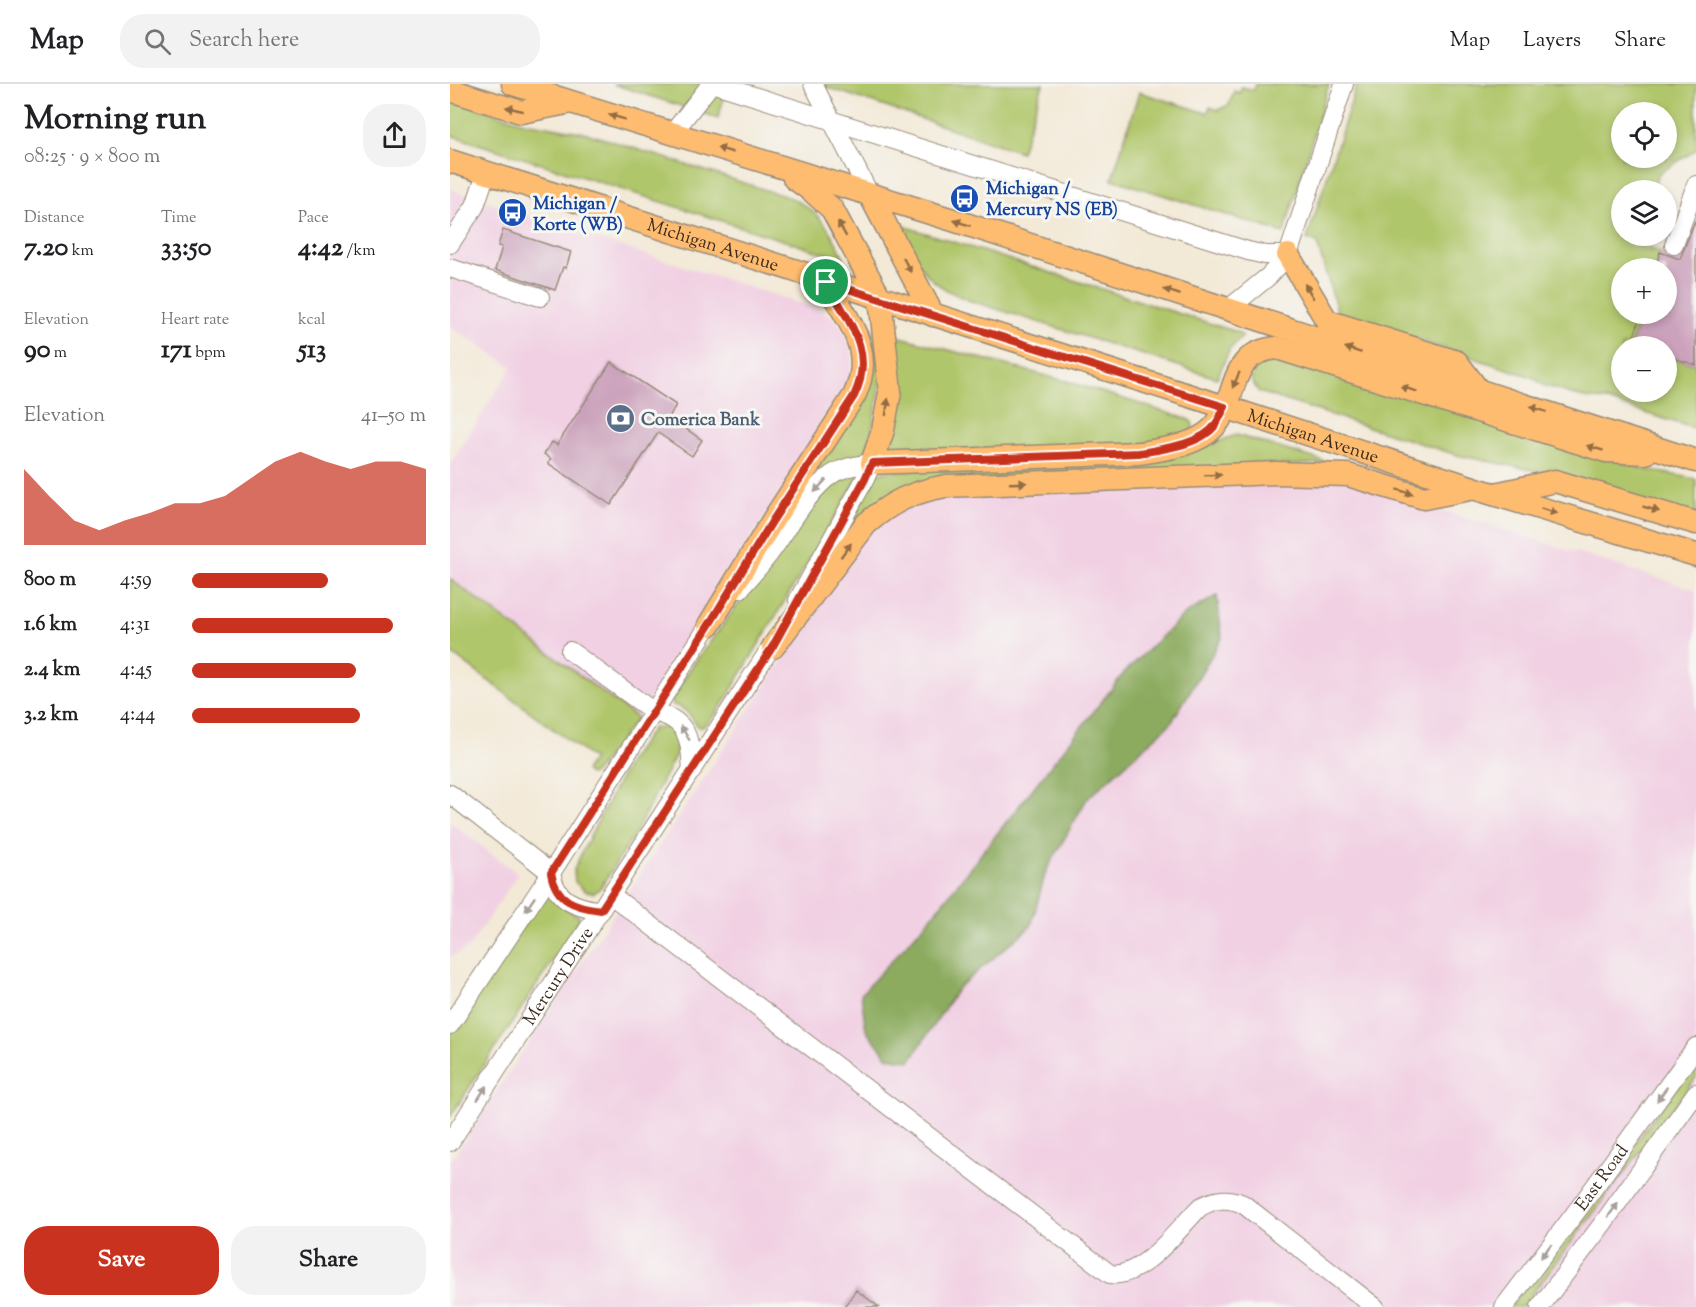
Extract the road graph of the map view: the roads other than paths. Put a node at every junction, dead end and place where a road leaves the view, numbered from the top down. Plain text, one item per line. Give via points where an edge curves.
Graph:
1 (513, 84) edge
2 (713, 84) edge
3 (813, 84) edge
4 (1344, 84) edge
5 (450, 90) edge
6 (572, 103) junction
7 (831, 121) junction
8 (672, 134) junction
9 (450, 161) edge
10 (778, 166) junction
11 (486, 173) junction
12 (1696, 185) edge
13 (870, 195) junction
14 (1677, 237) edge
15 (450, 244) edge
16 (1288, 255) junction
17 (450, 267) edge
18 (826, 282) junction
19 (540, 297) dead end
20 (880, 298) junction
21 (1227, 310) junction
22 (933, 315) junction
23 (1478, 390) junction
24 (1225, 407) junction
25 (1674, 453) junction
26 (1696, 461) edge
27 (872, 463) junction
28 (1483, 491) junction
29 (1696, 523) edge
30 (1657, 543) junction
31 (1696, 555) edge
32 (1696, 570) edge
33 (709, 625) junction
34 (773, 646) junction
35 (570, 651) dead end
36 (654, 712) junction
37 (692, 771) junction
38 (450, 794) edge
39 (551, 873) junction
40 (611, 895) junction
41 (601, 910) junction
42 (450, 1025) edge
43 (1696, 1047) edge
44 (1696, 1093) edge
45 (450, 1142) edge
46 (1375, 1307) edge
47 (1504, 1307) edge
48 (1540, 1307) edge

1 - 6 main road
2 - 7 street
2 - 8 street
3 - 7 street
4 - 16 street
6 -> 5 main road via 521,112
8 -> 6 main road
7 - 13 street
7 - 16 street via 1248,251
10 -> 8 main road
9 - 11 main road, Michigan Avenue
10 - 13 main road
20 -> 10 main road via 832,209
11 - 15 street via 475,206
11 - 18 main road, Michigan Avenue
12 - 14 street
21 -> 13 main road
13 -> 22 main road
16 - 21 street
23 -> 16 main road via 1456,362 1328,321
17 - 19 street
18 - 20 main road, Michigan Avenue
18 - 33 main road via 863,354 860,384
20 - 22 main road, Michigan Avenue
27 -> 20 main road via 890,392
23 -> 21 main road
22 - 24 main road, Michigan Avenue
25 -> 23 main road
25 -> 24 main road via 1606,451 1277,348 1262,349 1251,356 1236,378
24 - 27 main road via 1215,426 1202,436 1171,448 1139,453
24 - 28 main road, Michigan Avenue
25 - 26 main road
27 -> 33 street via 831,475
27 - 34 street, Mercury Drive
28 -> 29 main road via 1555,481
28 -> 30 main road, Michigan Avenue
34 -> 28 main road via 866,524 881,511 923,490 957,485 1276,473 1348,475 1424,498
30 - 31 main road, Michigan Avenue
30 - 32 main road
33 - 36 street
34 - 37 street, Mercury Drive
35 - 36 street
37 -> 36 street via 690,742 683,727
36 - 39 street
37 - 40 street, Mercury Drive
38 - 39 street
39 - 41 street via 553,885 568,903
39 -> 42 street
40 - 41 street, Mercury Drive
40 - 46 street via 1110,1274 1138,1268 1210,1201 1234,1200
45 -> 41 street, Mercury Drive
43 -> 47 street, East Road
48 -> 44 street, East Road

